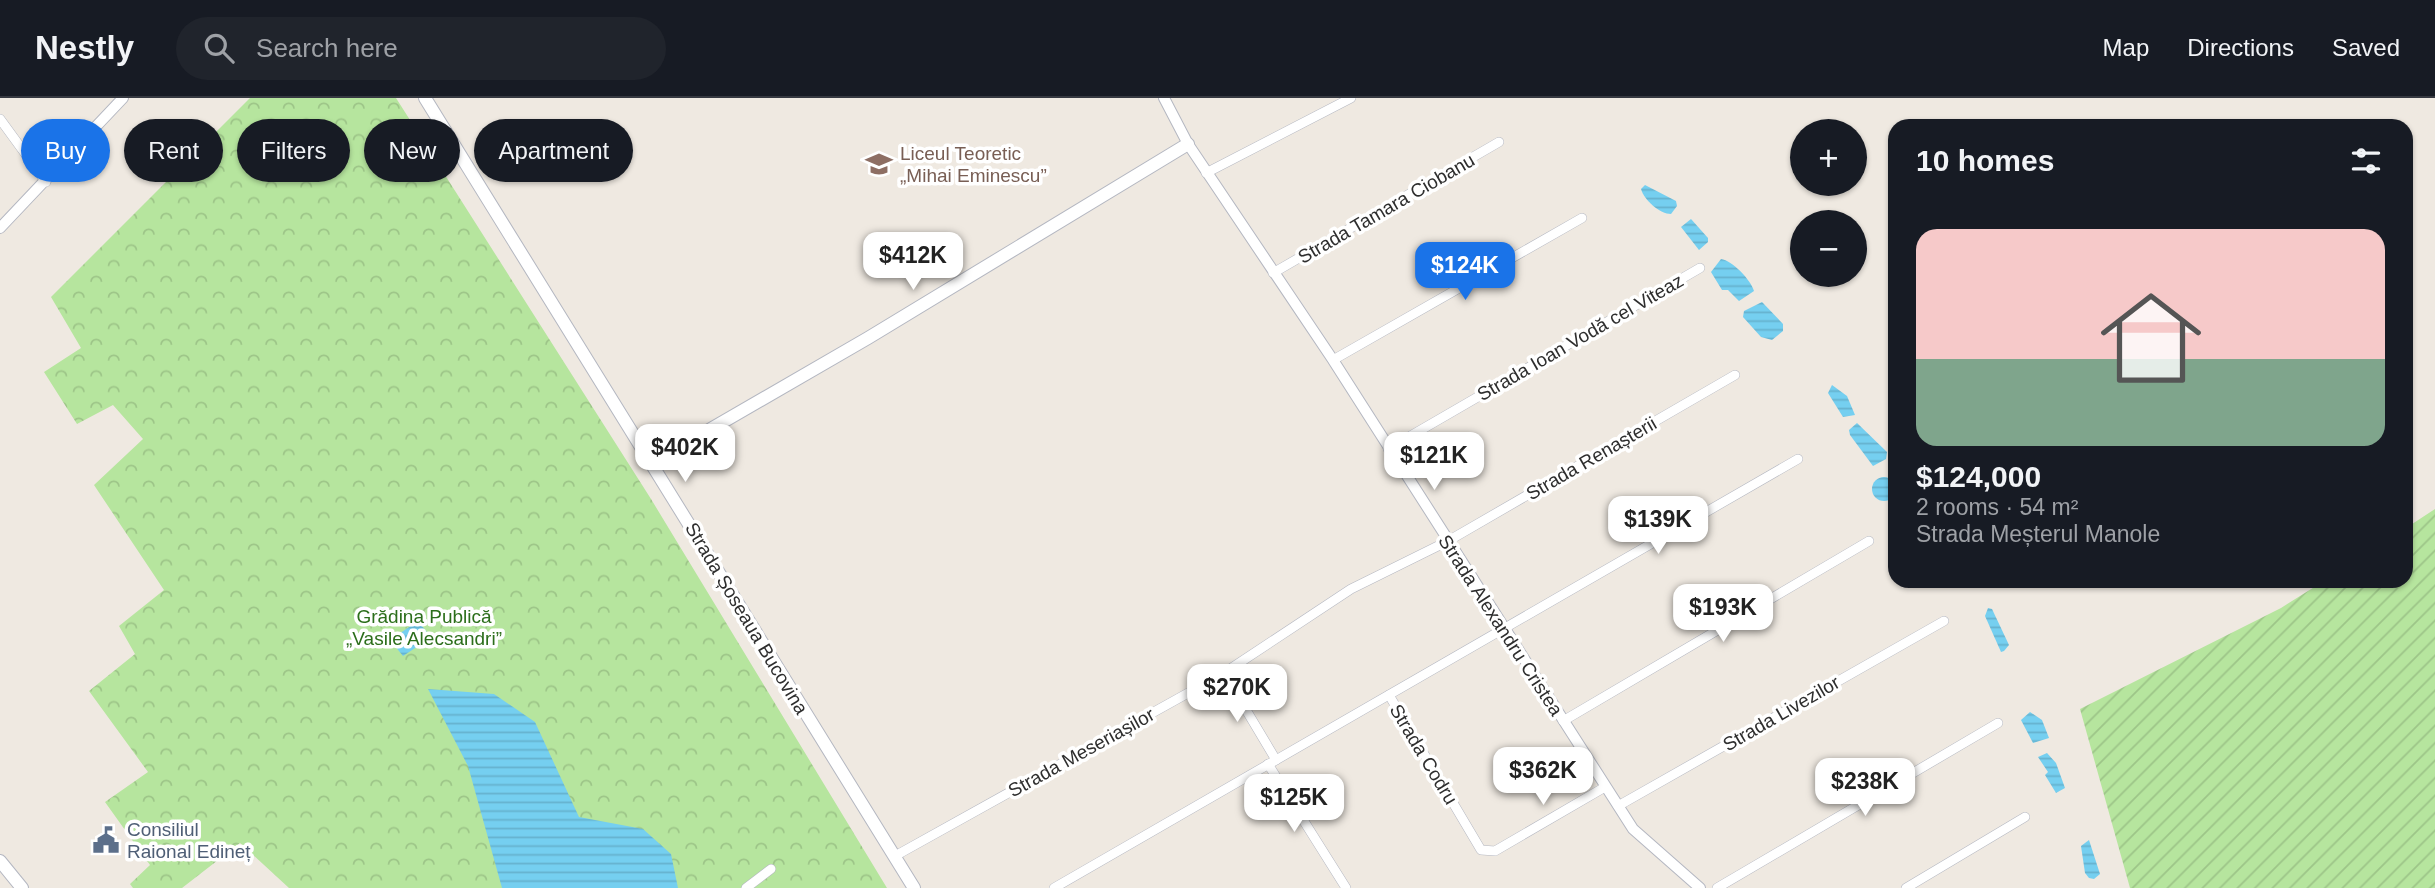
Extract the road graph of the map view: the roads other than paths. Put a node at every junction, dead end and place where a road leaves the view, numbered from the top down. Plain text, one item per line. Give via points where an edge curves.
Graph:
1 (123, 98) edge
2 (425, 98) edge
3 (1164, 98) edge
4 (1351, 98) edge
5 (0, 119) edge
6 (104, 119) edge
7 (1499, 142) dead end
8 (1188, 144) junction
9 (21, 148) edge
10 (1206, 173) junction
11 (46, 182) edge
12 (1582, 218) dead end
13 (0, 228) edge
14 (1700, 268) dead end
15 (1273, 273) junction
16 (1334, 360) junction
17 (1735, 375) dead end
18 (1388, 450) junction
19 (1798, 459) dead end
20 (652, 463) junction
21 (1448, 541) junction
22 (1868, 541) dead end
23 (1944, 621) dead end
24 (1503, 627) junction
25 (1224, 673) junction
26 (1389, 695) junction
27 (1563, 721) junction
28 (1998, 723) dead end
29 (1272, 762) junction
30 (1605, 787) junction
31 (1618, 806) junction
32 (2025, 817) dead end
33 (895, 856) junction
34 (0, 861) edge
35 (771, 869) dead end
36 (22, 888) edge
37 (746, 888) edge
38 (915, 888) edge
39 (1054, 888) edge
40 (1346, 888) edge
41 (1700, 888) edge
42 (1717, 888) edge
43 (1906, 888) edge

1 - 6 street
2 - 20 main road, Strada Șoseaua Bucovina
3 - 8 street, Strada Alexandru Cristea
4 - 10 street
5 - 9 street
7 - 15 street, Strada Tamara Ciobanu
8 - 10 street, Strada Alexandru Cristea
8 - 20 main road
10 - 15 street, Strada Alexandru Cristea
11 - 13 street
12 - 16 street
14 - 18 street, Strada Ioan Vodă cel Viteaz
15 - 16 street, Strada Alexandru Cristea
16 - 18 street, Strada Alexandru Cristea
17 - 21 street, Strada Renașterii
18 - 21 street, Strada Alexandru Cristea
19 - 24 street
20 - 33 main road, Strada Șoseaua Bucovina
21 - 24 street, Strada Alexandru Cristea
21 - 25 street, Strada Meseriașilor via 1352,589
22 - 27 street
23 - 31 street, Strada Livezilor
24 - 26 street
24 - 27 street, Strada Alexandru Cristea
25 - 29 street
25 - 33 street, Strada Meseriașilor
26 - 29 street
26 - 30 street, Strada Codru via 1481,850 1495,851
27 - 30 street, Strada Alexandru Cristea
28 - 42 street
29 - 39 street
29 - 40 street
30 - 31 street, Strada Alexandru Cristea
31 - 41 street, Strada Alexandru Cristea via 1633,829
32 - 43 street
33 - 38 main road, Strada Șoseaua Bucovina
34 - 36 main road
35 - 37 street

